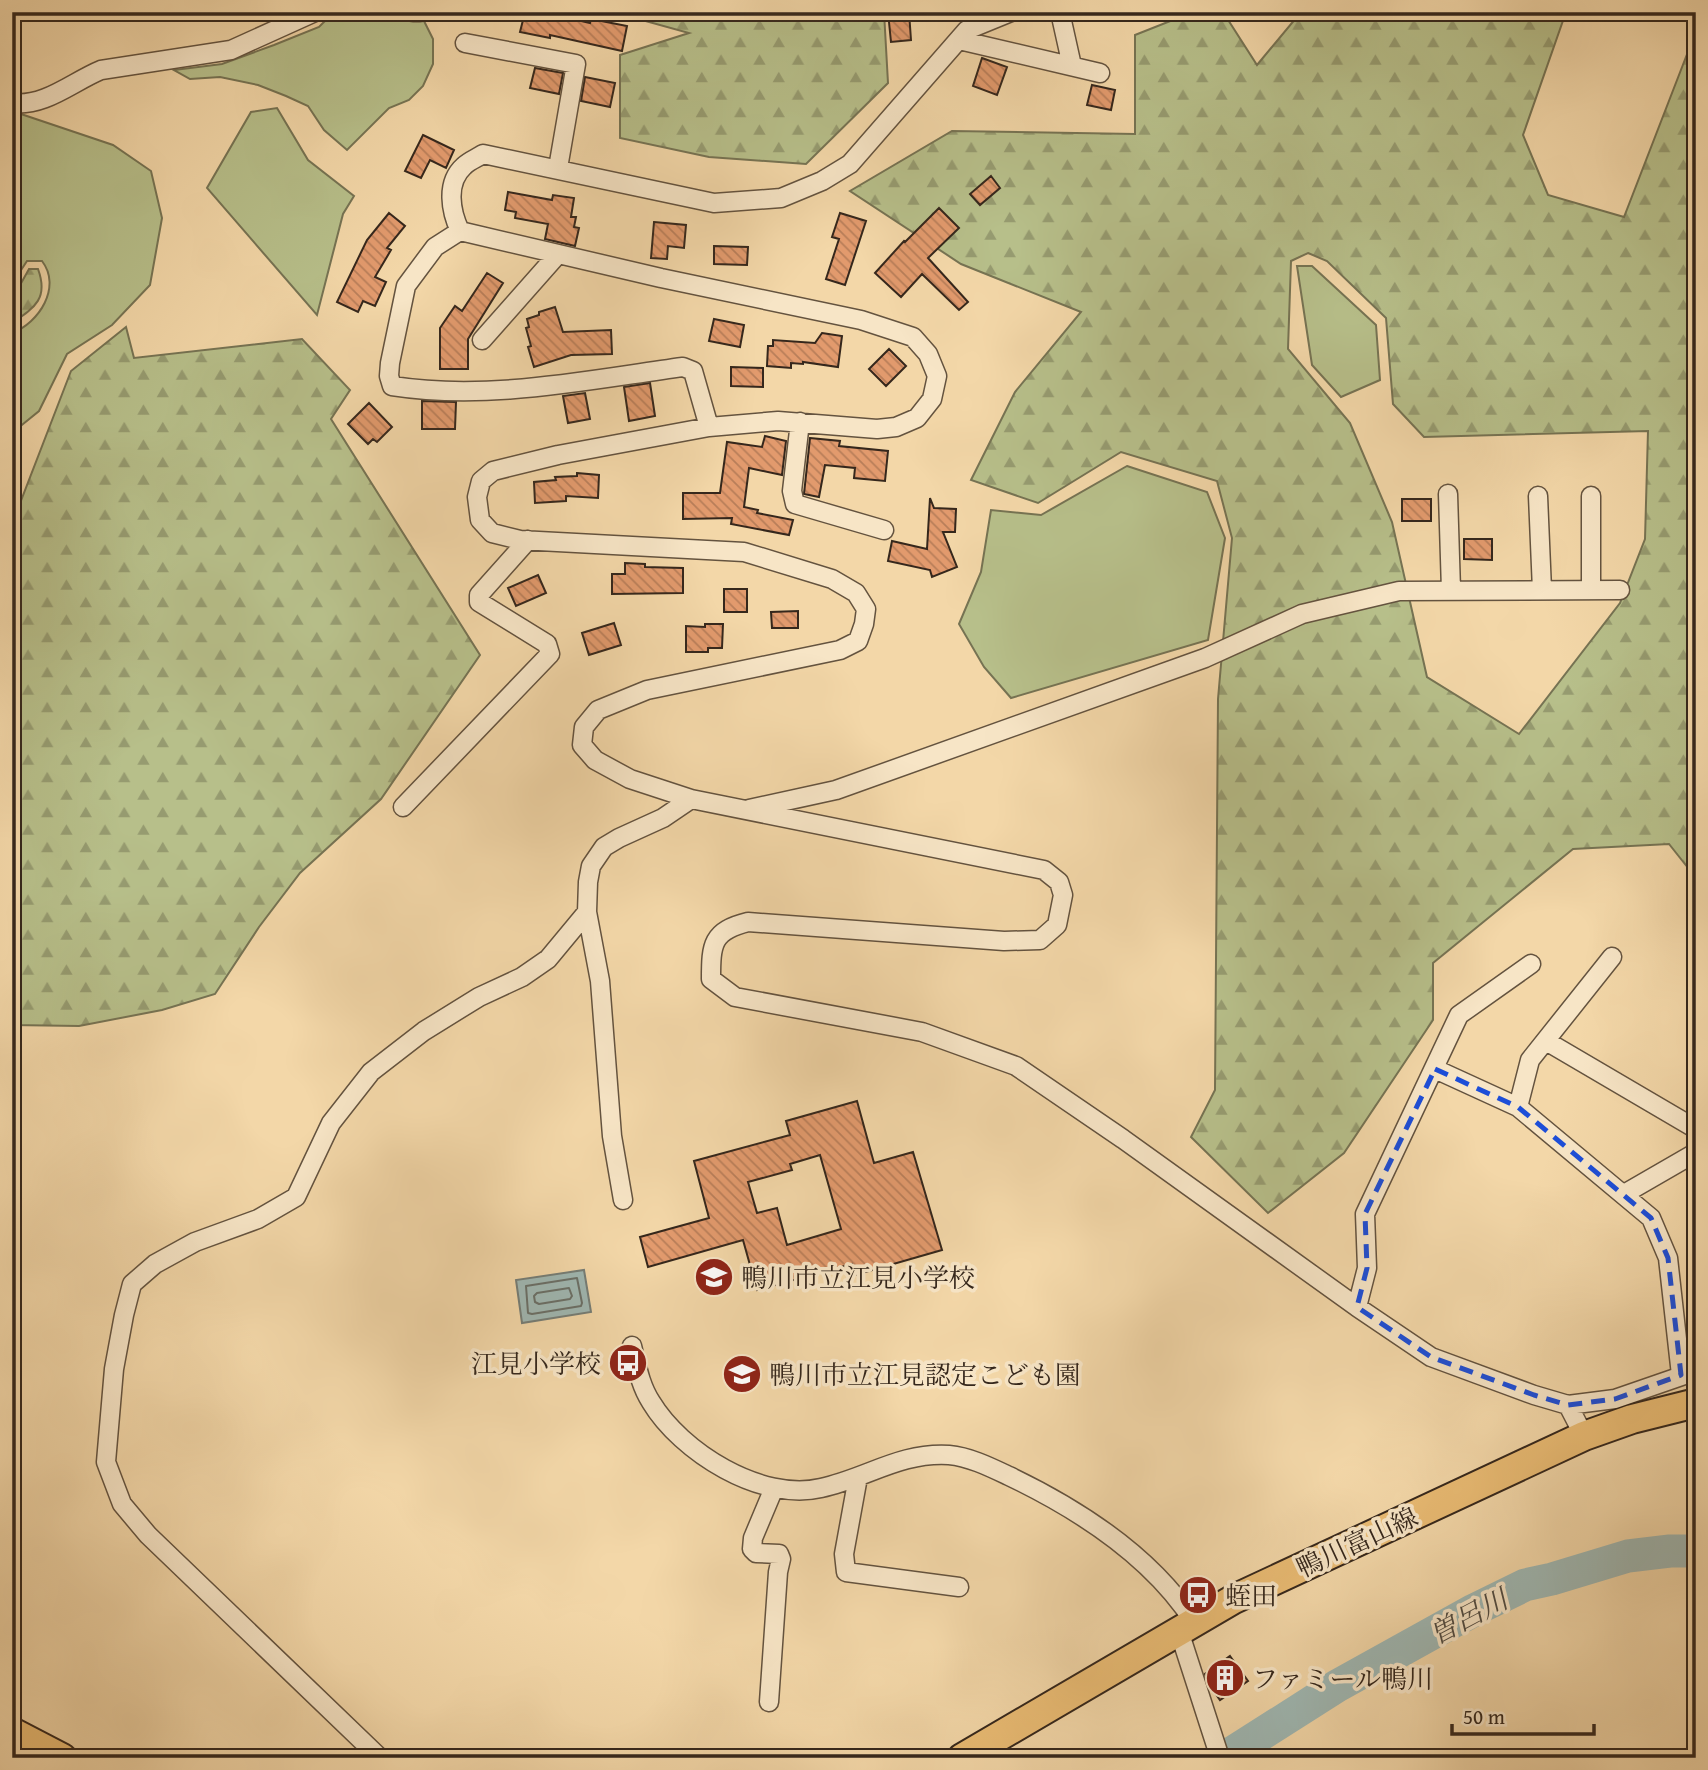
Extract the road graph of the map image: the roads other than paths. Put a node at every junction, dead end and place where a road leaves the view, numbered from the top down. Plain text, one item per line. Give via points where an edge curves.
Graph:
1 (316, 12) edge
2 (413, 12) edge
3 (420, 12) edge
4 (1011, 12) edge
5 (1060, 12) edge
6 (959, 40) junction
7 (465, 43) dead end
8 (1072, 66) junction
9 (1100, 73) dead end
10 (12, 103) edge
11 (558, 168) junction
12 (460, 231) junction
13 (558, 254) junction
14 (482, 340) dead end
15 (800, 422) junction
16 (709, 427) junction
17 (1448, 494) dead end
18 (1538, 496) dead end
19 (1591, 496) dead end
20 (884, 530) dead end
21 (528, 540) junction
22 (1451, 590) junction
23 (1542, 590) junction
24 (1591, 590) junction
25 (1619, 590) dead end
26 (691, 799) junction
27 (403, 807) dead end
28 (743, 811) junction
29 (587, 912) junction
30 (1612, 957) dead end
31 (1531, 964) dead end
32 (1546, 1041) junction
33 (1435, 1069) junction
34 (1518, 1107) junction
35 (1696, 1129) edge
36 (1696, 1150) edge
37 (1624, 1195) junction
38 (622, 1200) dead end
39 (1357, 1307) junction
40 (632, 1346) dead end
41 (1688, 1373) edge
42 (1696, 1403) edge
43 (1568, 1405) junction
44 (1584, 1436) junction
45 (858, 1477) junction
46 (774, 1488) junction
47 (959, 1587) dead end
48 (1187, 1627) junction
49 (769, 1702) dead end
50 (12, 1732) edge
51 (1218, 1751) edge
52 (62, 1758) edge
53 (380, 1758) edge
54 (962, 1758) edge

1 - 10 street via 231,50 101,70 48,98
2 - 3 street
4 - 6 street via 967,30
5 - 8 street
6 - 8 street
6 - 11 street via 850,164 781,198 714,203
7 - 11 street via 576,64
8 - 9 street
11 - 12 street via 483,154 462,168 453,186 452,212
12 - 13 street
12 - 16 street via 435,247 406,286 390,363 392,386 508,391 682,367 693,371
13 - 14 street
13 - 15 street via 860,320 913,337 928,354 937,376 932,398 917,418 877,429
15 - 16 street
15 - 20 street via 792,491 795,504
16 - 21 street via 558,454 494,471 481,481 477,497 480,520 492,533
17 - 22 street
18 - 23 street
19 - 24 street
21 - 26 street via 744,552 832,579 856,593 866,609 858,642 840,650 647,690 598,710 584,727 582,745 595,760 630,779
21 - 27 street via 479,601 547,644 550,654
22 - 23 street
22 - 28 street via 1399,591 1302,614 1205,658 836,790
23 - 24 street
24 - 25 street
26 - 28 street
26 - 29 street via 604,847 591,866
28 - 39 street via 1044,870 1059,882 1061,910 1057,925 1040,940 748,922 728,927 715,939 711,979 735,997 922,1032 1016,1066
29 - 38 street via 600,981 612,1136
29 - 53 street via 548,959 424,1031 371,1072 331,1123 296,1197 258,1219 195,1242 155,1264 132,1284 124,1315 106,1462 122,1504 148,1535
30 - 32 street
31 - 33 street via 1459,1015
32 - 34 street via 1530,1060
32 - 35 street
33 - 34 street
33 - 39 street via 1365,1214 1367,1268
34 - 37 street
36 - 37 street
37 - 41 street via 1651,1218 1668,1258
39 - 43 street via 1431,1357
40 - 46 street via 647,1395 683,1441 717,1464
41 - 43 street via 1615,1399
42 - 44 main road, 鴨川富山線
43 - 44 street
44 - 48 main road, 鴨川富山線 via 1234,1599
45 - 46 street via 804,1491
45 - 47 street via 844,1554 846,1572
45 - 48 street via 920,1455 952,1455 987,1465 1047,1496 1123,1547 1170,1590
46 - 49 street via 752,1549 779,1554 781,1559
48 - 51 street
48 - 54 main road, 鴨川富山線
50 - 52 main road

